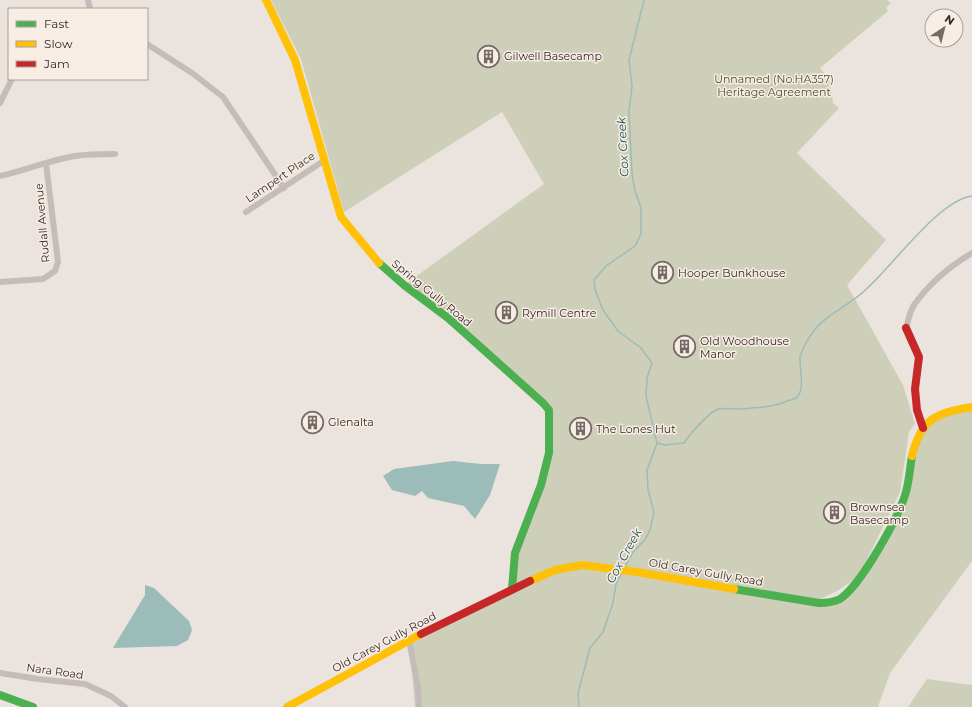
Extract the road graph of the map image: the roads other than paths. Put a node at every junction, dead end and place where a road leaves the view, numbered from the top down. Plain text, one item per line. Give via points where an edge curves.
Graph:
1 (266, 0) edge
2 (148, 45) edge
3 (12, 80) edge
4 (0, 103) edge
5 (115, 154) dead end
6 (325, 160) junction
7 (46, 163) junction
8 (0, 176) edge
9 (284, 188) junction
10 (246, 212) dead end
11 (972, 253) edge
12 (0, 282) edge
13 (906, 328) joint
14 (972, 407) edge
15 (922, 428) junction
16 (512, 589) junction
17 (409, 640) junction
18 (0, 673) edge
19 (0, 695) edge
20 (33, 707) edge
21 (125, 707) edge
22 (287, 707) edge
23 (419, 707) edge

1 - 6 main road, Spring Gully Road via 295,60
2 - 9 street via 223,97
3 - 4 street
5 - 7 street via 75,156
6 - 9 street, Lampert Place
6 - 16 main road, Spring Gully Road via 341,216 381,265 448,318 549,410 549,453 541,485 515,553
7 - 8 street
7 - 12 street, Rudall Avenue via 58,262 55,271 43,279
9 - 10 street, Lampert Place
11 - 13 street via 938,278 914,306
13 - 15 main road via 919,357 915,389
14 - 15 main road via 939,414
15 - 16 main road, Old Carey Gully Road via 906,492 895,518 852,588 842,598 832,602 819,603 582,565 555,570
16 - 17 main road, Old Carey Gully Road
17 - 22 main road, Old Carey Gully Road
17 - 23 street
18 - 21 street, Nara Road via 85,684 111,696
19 - 20 main road

